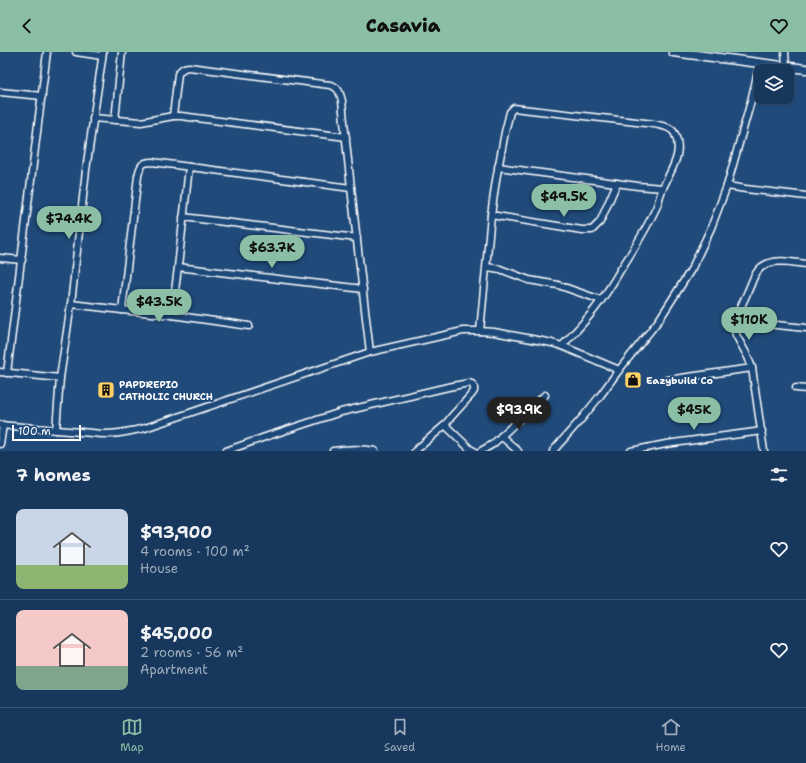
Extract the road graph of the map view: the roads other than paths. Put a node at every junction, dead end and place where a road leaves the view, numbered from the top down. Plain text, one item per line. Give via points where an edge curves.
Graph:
1 (47, 52) edge
2 (76, 52) edge
3 (122, 52) edge
4 (673, 52) edge
5 (786, 52) edge
6 (102, 54) edge
7 (760, 63) junction
8 (769, 64) edge
9 (786, 64) edge
10 (794, 67) edge
11 (806, 69) edge
12 (0, 92) edge
13 (42, 96) junction
14 (173, 116) junction
15 (94, 118) junction
16 (115, 120) junction
17 (346, 137) junction
18 (498, 167) junction
19 (189, 168) junction
20 (617, 183) junction
21 (727, 186) junction
22 (351, 188) junction
23 (663, 188) junction
24 (806, 196) edge
25 (491, 215) junction
26 (183, 217) junction
27 (357, 238) junction
28 (0, 258) edge
29 (22, 260) junction
30 (806, 264) edge
31 (178, 267) junction
32 (487, 267) junction
33 (363, 289) junction
34 (602, 300) junction
35 (71, 304) junction
36 (122, 310) junction
37 (172, 315) junction
38 (736, 321) junction
39 (249, 326) dead end
40 (806, 328) edge
41 (480, 330) junction
42 (562, 346) junction
43 (370, 352) junction
44 (752, 368) junction
45 (619, 370) junction
46 (0, 372) edge
47 (7, 373) junction
48 (60, 378) junction
49 (666, 380) dead end
50 (796, 388) dead end
51 (806, 389) edge
52 (545, 395) dead end
53 (1, 425) edge
54 (445, 425) junction
55 (56, 430) junction
56 (762, 431) junction
57 (502, 436) junction
58 (0, 444) edge
59 (226, 451) edge
60 (333, 451) edge
61 (375, 451) edge
62 (415, 451) edge
63 (474, 451) edge
64 (481, 451) edge
65 (518, 451) edge
66 (553, 451) edge
67 (631, 451) edge
68 (764, 451) edge

1 - 13 street
2 - 6 street
3 - 16 street
4 - 7 main road
5 - 9 street
6 - 15 street
7 - 8 main road
7 - 21 street
10 - 11 main road
12 - 13 street
13 - 29 street
14 - 16 street via 141,122
14 - 17 street
14 - 17 street via 178,74 185,67 250,74 335,87 342,101
15 - 16 street
15 - 35 street
17 - 22 street
18 - 20 street
18 - 23 street via 504,132 510,112 514,108 654,124 672,130 677,143 676,162
18 - 25 street
19 - 22 street
19 - 26 street
19 - 36 street via 147,162 139,169
20 - 23 street
20 - 25 street via 600,222 592,230
21 - 24 street
21 - 45 street via 692,268 659,320
22 - 27 street
23 - 34 street via 645,228
25 - 32 street
26 - 27 street
26 - 31 street
27 - 33 street
28 - 29 street
29 - 47 street
30 - 38 street via 775,261 760,268
31 - 33 street
31 - 37 street
32 - 34 street via 529,280 558,285
32 - 41 street
33 - 43 street
34 - 42 street
35 - 36 street
35 - 48 street
36 - 37 street
37 - 39 street
38 - 40 street
38 - 44 street via 736,335
41 - 42 street
41 - 43 street via 446,334
42 - 45 street
43 - 55 street via 145,428 109,434
44 - 49 street
44 - 56 street
45 - 66 street
46 - 47 street
47 - 48 street
48 - 55 street
50 - 51 street
52 - 57 street
53 - 55 street
53 - 58 street
54 - 59 street via 472,394 472,384 448,387 341,412
54 - 62 street
54 - 63 street
56 - 67 street
56 - 68 street
57 - 64 street
57 - 65 street
60 - 61 street

